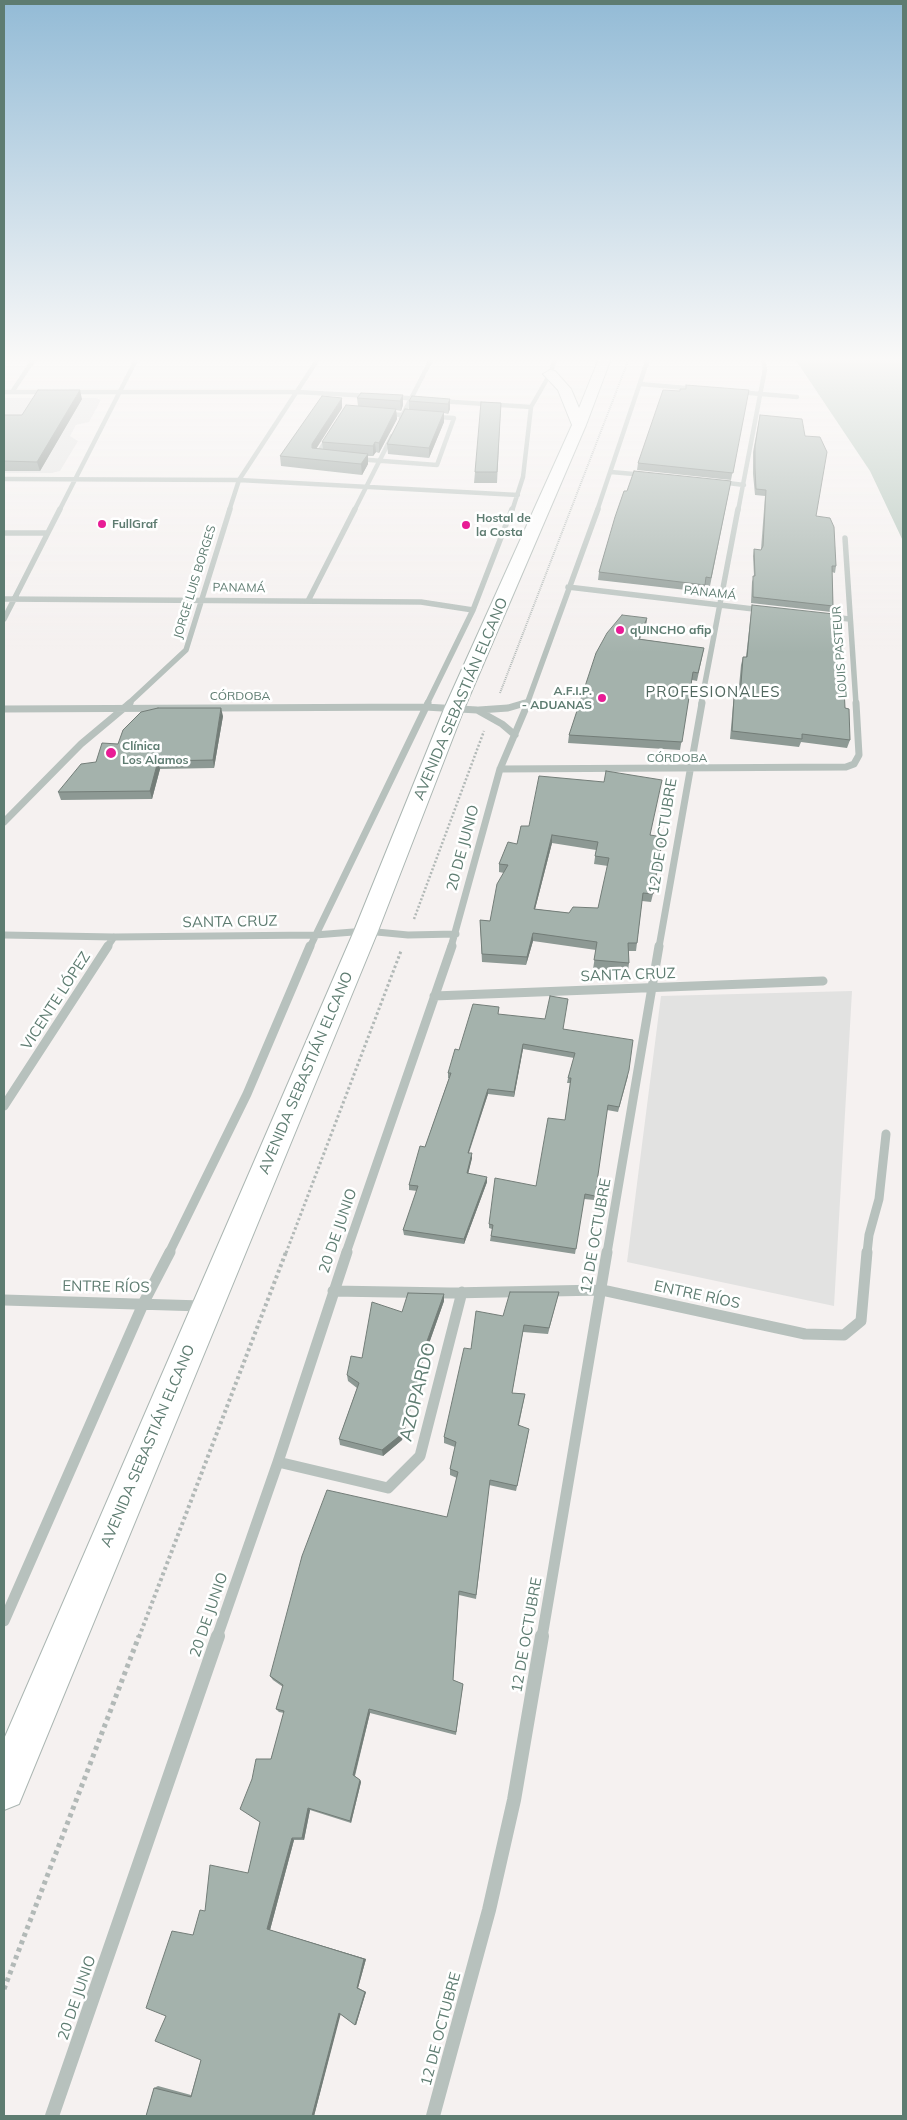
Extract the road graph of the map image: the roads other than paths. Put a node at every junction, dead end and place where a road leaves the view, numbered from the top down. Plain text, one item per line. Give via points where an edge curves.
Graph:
1 (87, 455) edge
2 (256, 455) edge
3 (317, 455) edge
4 (383, 455) edge
5 (440, 455) edge
6 (526, 455) edge
7 (568, 455) edge
8 (617, 455) edge
9 (749, 455) edge
10 (380, 461) junction
11 (611, 472) junction
12 (649, 476) edge
13 (74, 478) junction
14 (4, 479) edge
15 (239, 480) junction
16 (716, 482) edge
17 (744, 485) junction
18 (367, 486) junction
19 (518, 495) junction
20 (4, 533) edge
21 (47, 533) junction
22 (845, 538) dead end
23 (568, 587) junction
24 (4, 599) edge
25 (14, 599) junction
26 (203, 599) junction
27 (308, 601) junction
28 (720, 606) junction
29 (473, 610) junction
30 (770, 610) edge
31 (819, 616) edge
32 (849, 618) junction
33 (4, 619) edge
34 (528, 702) junction
35 (425, 707) junction
36 (124, 708) junction
37 (4, 709) edge
38 (466, 710) junction
39 (490, 713) junction
40 (515, 735) junction
41 (854, 764) joint
42 (500, 769) junction
43 (689, 769) junction
44 (4, 822) edge
45 (366, 931) junction
46 (456, 934) junction
47 (4, 935) edge
48 (315, 935) junction
49 (114, 937) junction
50 (822, 981) dead end
51 (653, 988) junction
52 (434, 996) junction
53 (4, 1106) edge
54 (886, 1134) dead end
55 (602, 1290) junction
56 (333, 1291) junction
57 (462, 1292) junction
58 (4, 1300) edge
59 (144, 1302) junction
60 (208, 1306) junction
61 (278, 1462) junction
62 (4, 1621) edge
63 (4, 1789) edge
64 (52, 2116) edge
65 (432, 2116) edge

1 - 13 street
2 - 15 street, JORGE LUIS BORGES
3 - 10 street
4 - 10 street
5 - 10 street via 437,464
6 - 19 street
7 - 38 main road, AVENIDA SEBASTIÁN ELCANO
8 - 11 street, 20 DE JUNIO
9 - 17 street, 12 DE OCTUBRE
10 - 18 street
11 - 12 street
11 - 23 street, 20 DE JUNIO
13 - 14 street
13 - 15 street
13 - 21 street
15 - 18 street
15 - 26 street, JORGE LUIS BORGES
16 - 17 street
17 - 28 street, 12 DE OCTUBRE
18 - 19 street
18 - 27 street
19 - 29 street
20 - 21 street
21 - 25 street
22 - 32 street, LOUIS PASTEUR
23 - 28 street, PANAMÁ
23 - 34 street, 20 DE JUNIO
24 - 25 street, PANAMÁ
25 - 26 street, PANAMÁ
25 - 33 street
26 - 27 street, PANAMÁ
26 - 36 street, JORGE LUIS BORGES via 186,650
27 - 29 street, PANAMÁ via 421,602
28 - 30 street, PANAMÁ
28 - 43 street, 12 DE OCTUBRE
29 - 35 street
31 - 32 street
32 - 41 street, LOUIS PASTEUR via 859,755
34 - 39 street
34 - 40 street, 20 DE JUNIO
35 - 36 street, CÓRDOBA
35 - 38 street, CÓRDOBA
35 - 48 street
36 - 37 street, CÓRDOBA
36 - 44 street, JORGE LUIS BORGES via 81,744
38 - 39 street, CÓRDOBA
38 - 45 main road, AVENIDA SEBASTIÁN ELCANO
39 - 40 street, CÓRDOBA
40 - 42 street, 20 DE JUNIO
41 - 43 street, CÓRDOBA via 846,767
42 - 43 street, CÓRDOBA
42 - 46 street, 20 DE JUNIO
43 - 51 street, 12 DE OCTUBRE
45 - 46 street, SANTA CRUZ
45 - 48 street, SANTA CRUZ
45 - 60 main road, AVENIDA SEBASTIÁN ELCANO
46 - 52 street, 20 DE JUNIO
47 - 49 street, SANTA CRUZ
48 - 49 street, SANTA CRUZ
48 - 59 street via 218,1156
49 - 53 street, VICENTE LÓPEZ
50 - 51 street, SANTA CRUZ
51 - 52 street, SANTA CRUZ
51 - 55 street, 12 DE OCTUBRE
52 - 56 street, 20 DE JUNIO
54 - 55 street, ENTRE RÍOS via 879,1199 868,1235 861,1321 844,1335 805,1334
55 - 57 street, ENTRE RÍOS
55 - 65 street, 12 DE OCTUBRE via 514,1800 489,1910
56 - 57 street, ENTRE RÍOS
56 - 61 street, 20 DE JUNIO
57 - 61 street, AZOPARDO via 420,1456 388,1488
58 - 59 street, ENTRE RÍOS
59 - 60 street, ENTRE RÍOS
59 - 62 street
60 - 63 main road, AVENIDA SEBASTIÁN ELCANO
61 - 64 street, 20 DE JUNIO

